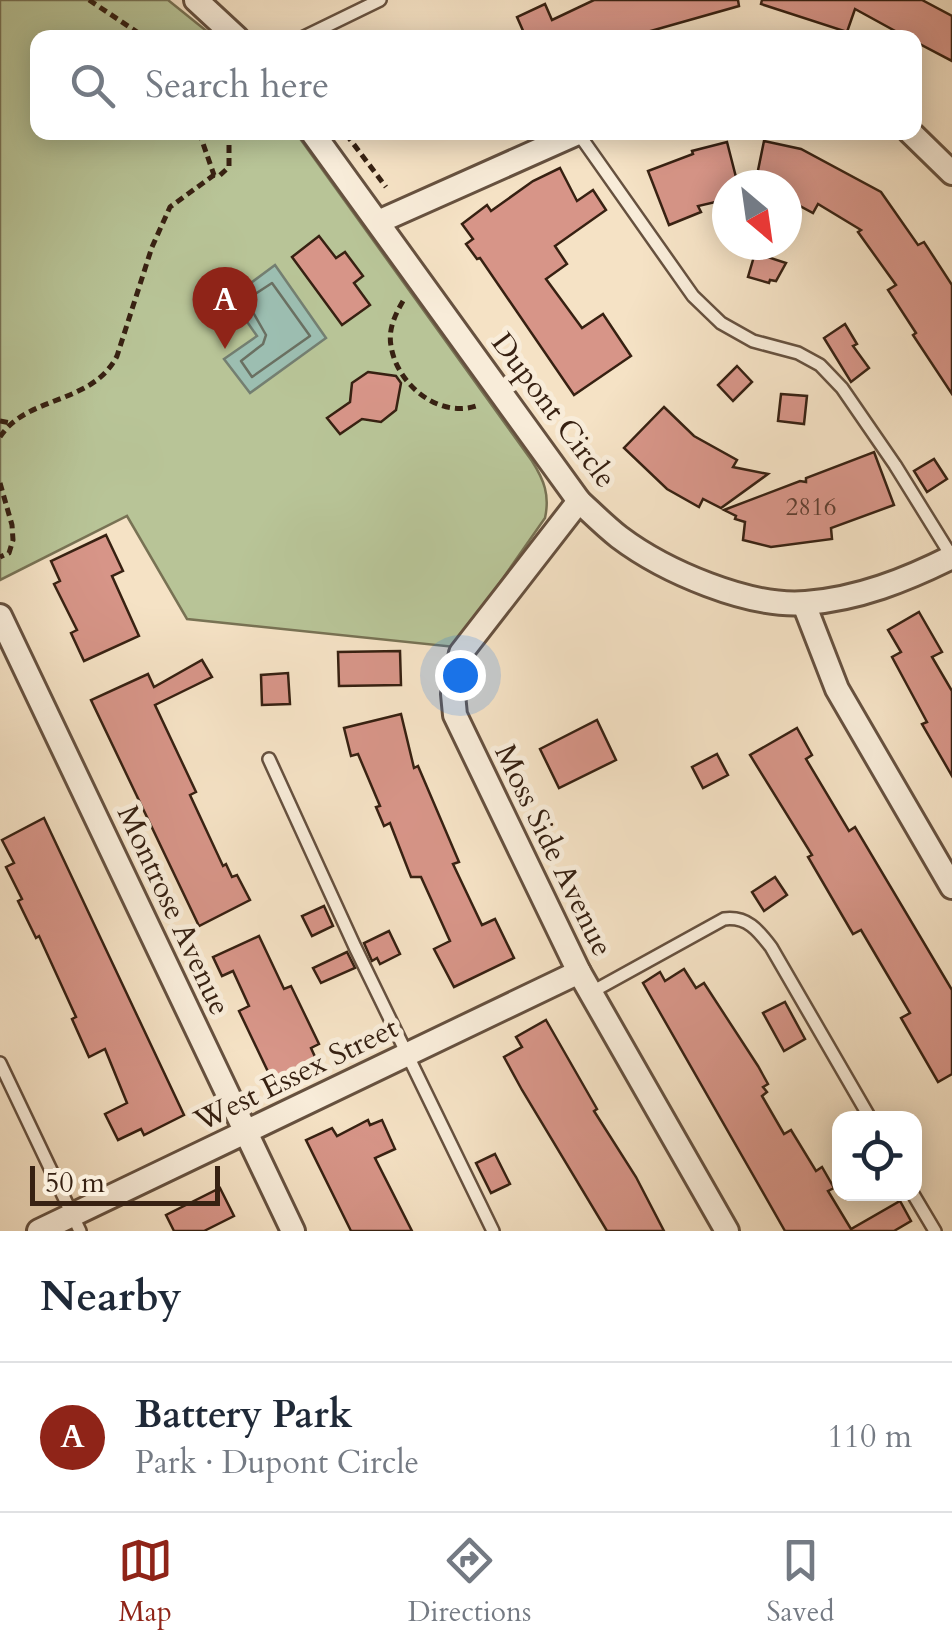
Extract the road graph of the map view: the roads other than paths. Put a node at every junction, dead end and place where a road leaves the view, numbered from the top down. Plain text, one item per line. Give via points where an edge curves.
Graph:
1 (196, 0) edge
2 (380, 0) edge
3 (228, 30) edge
4 (318, 30) edge
5 (318, 140) edge
6 (563, 140) edge
7 (584, 140) edge
8 (918, 140) edge
9 (952, 173) edge
10 (378, 222) junction
11 (579, 501) junction
12 (952, 557) edge
13 (804, 604) junction
14 (0, 616) edge
15 (268, 759) dead end
16 (952, 886) edge
17 (584, 982) junction
18 (409, 1053) junction
19 (0, 1063) edge
20 (866, 1111) edge
21 (245, 1131) junction
22 (917, 1201) edge
23 (76, 1223) edge
24 (40, 1231) edge
25 (294, 1231) edge
26 (493, 1231) edge
27 (727, 1231) edge
28 (934, 1231) edge

1 - 3 street
2 - 4 lane
5 - 10 street, Dupont Circle
6 - 10 street
7 - 12 lane via 694,296 721,323 820,365 842,388
8 - 9 street
10 - 11 street, Dupont Circle
11 - 13 street, Dupont Circle via 663,565 761,599
11 - 17 street, Moss Side Avenue via 461,653 453,694 456,715
12 - 13 street, Dupont Circle via 907,579
13 - 16 street via 837,689
14 - 21 street, Montrose Avenue
15 - 18 lane
17 - 18 street, West Essex Street
17 - 20 lane via 724,919 746,921 772,947
17 - 27 street, Moss Side Avenue
18 - 21 street, West Essex Street
18 - 26 lane
19 - 23 lane
21 - 23 street, West Essex Street
21 - 25 street, Montrose Avenue
22 - 28 lane
23 - 24 street, West Essex Street

